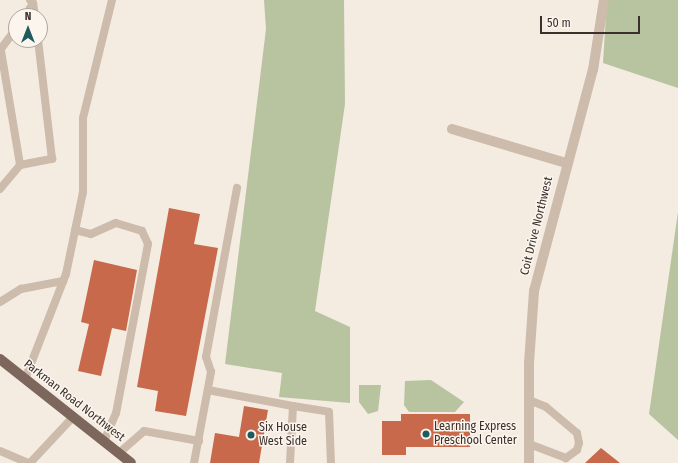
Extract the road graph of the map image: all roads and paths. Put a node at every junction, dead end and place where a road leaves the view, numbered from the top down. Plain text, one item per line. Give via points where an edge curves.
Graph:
1 (112, 0) edge
2 (604, 0) edge
3 (8, 41) edge
4 (39, 48) edge
5 (1, 51) edge
6 (452, 129) dead end
7 (566, 163) junction
8 (20, 166) junction
9 (237, 188) dead end
10 (0, 189) edge
11 (75, 230) junction
12 (63, 282) junction
13 (0, 302) edge
14 (0, 359) edge
15 (25, 379) junction
16 (208, 390) junction
17 (529, 400) junction
18 (293, 406) junction
19 (74, 417) junction
20 (104, 441) junction
21 (199, 441) junction
22 (529, 444) junction
23 (0, 451) edge
24 (119, 453) junction
25 (29, 463) edge
26 (131, 463) edge
27 (194, 463) edge
28 (290, 463) edge
29 (331, 463) edge
30 (529, 463) edge

1 - 11 lane via 83,118 83,192
2 - 7 street, Coit Drive Northwest via 593,70
3 - 5 lane
4 - 8 lane via 52,159
5 - 8 lane
6 - 7 street
7 - 17 street, Coit Drive Northwest via 534,291
8 - 10 lane
9 - 16 lane via 206,357 211,372
11 - 12 lane
11 - 20 lane via 91,234 116,223 142,231 148,244 116,413
12 - 13 lane via 21,289
12 - 15 lane
14 - 15 main road, Parkman Road Northwest
15 - 19 main road, Parkman Road Northwest
16 - 18 lane
16 - 21 lane
17 - 22 street, Coit Drive Northwest
17 - 22 lane via 546,407 577,433 579,443 577,450 566,458
18 - 28 lane
18 - 29 lane via 329,412
19 - 20 main road, Parkman Road Northwest
19 - 25 lane
20 - 24 main road, Parkman Road Northwest
21 - 24 lane via 144,431
21 - 27 lane
22 - 30 street, Coit Drive Northwest
23 - 25 lane
24 - 26 main road, Parkman Road Northwest

